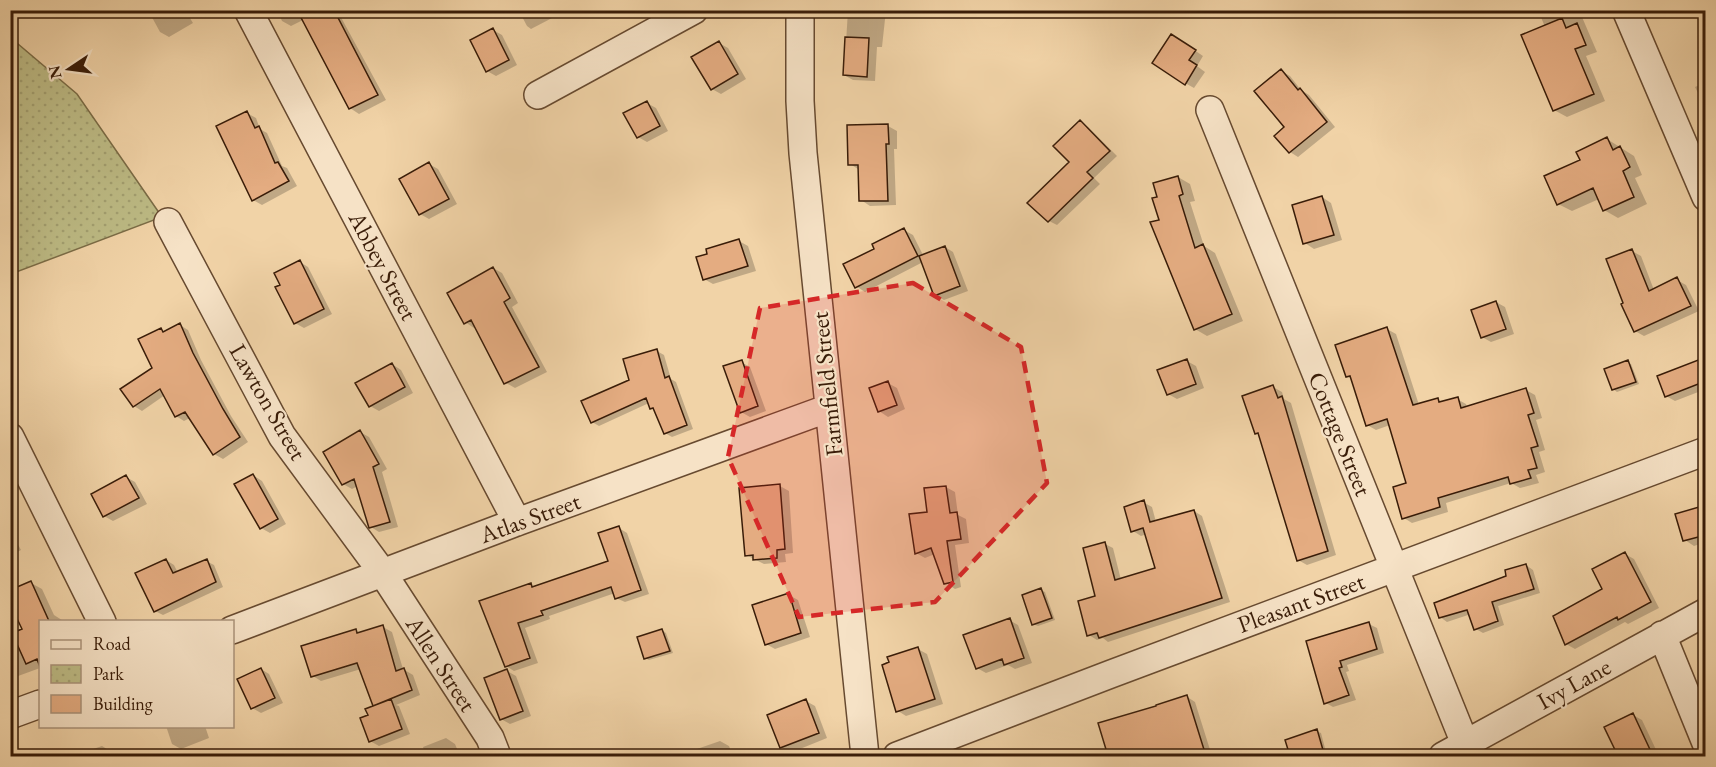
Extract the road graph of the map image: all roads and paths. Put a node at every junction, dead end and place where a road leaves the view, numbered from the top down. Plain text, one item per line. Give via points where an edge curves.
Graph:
1 (248, 10) edge
2 (694, 10) edge
3 (800, 10) edge
4 (1626, 10) edge
5 (538, 95) dead end
6 (1210, 110) dead end
7 (1706, 197) edge
8 (168, 222) dead end
9 (829, 408) junction
10 (10, 438) edge
11 (1706, 452) edge
12 (517, 522) junction
13 (1394, 569) junction
14 (382, 572) junction
15 (1706, 612) edge
16 (101, 620) edge
17 (234, 629) edge
18 (1662, 635) junction
19 (39, 704) edge
20 (10, 715) edge
21 (1706, 743) edge
22 (1460, 753) edge
23 (497, 756) edge
24 (865, 756) edge
25 (897, 756) edge

1 - 12 street, Abbey Street
2 - 5 street
3 - 9 street, Farmfield Street via 803,153
4 - 7 street
6 - 13 street, Cottage Street
8 - 14 street, Lawton Street via 282,436
9 - 12 street, Atlas Street
9 - 24 street, Farmfield Street
10 - 16 street
11 - 13 street, Pleasant Street
12 - 14 street, Atlas Street
13 - 22 street, Cottage Street
13 - 25 street, Pleasant Street
14 - 17 street, Atlas Street
14 - 23 street, Allen Street via 490,738
15 - 18 street, Ivy Lane
18 - 21 street
18 - 22 street, Ivy Lane
19 - 20 street

